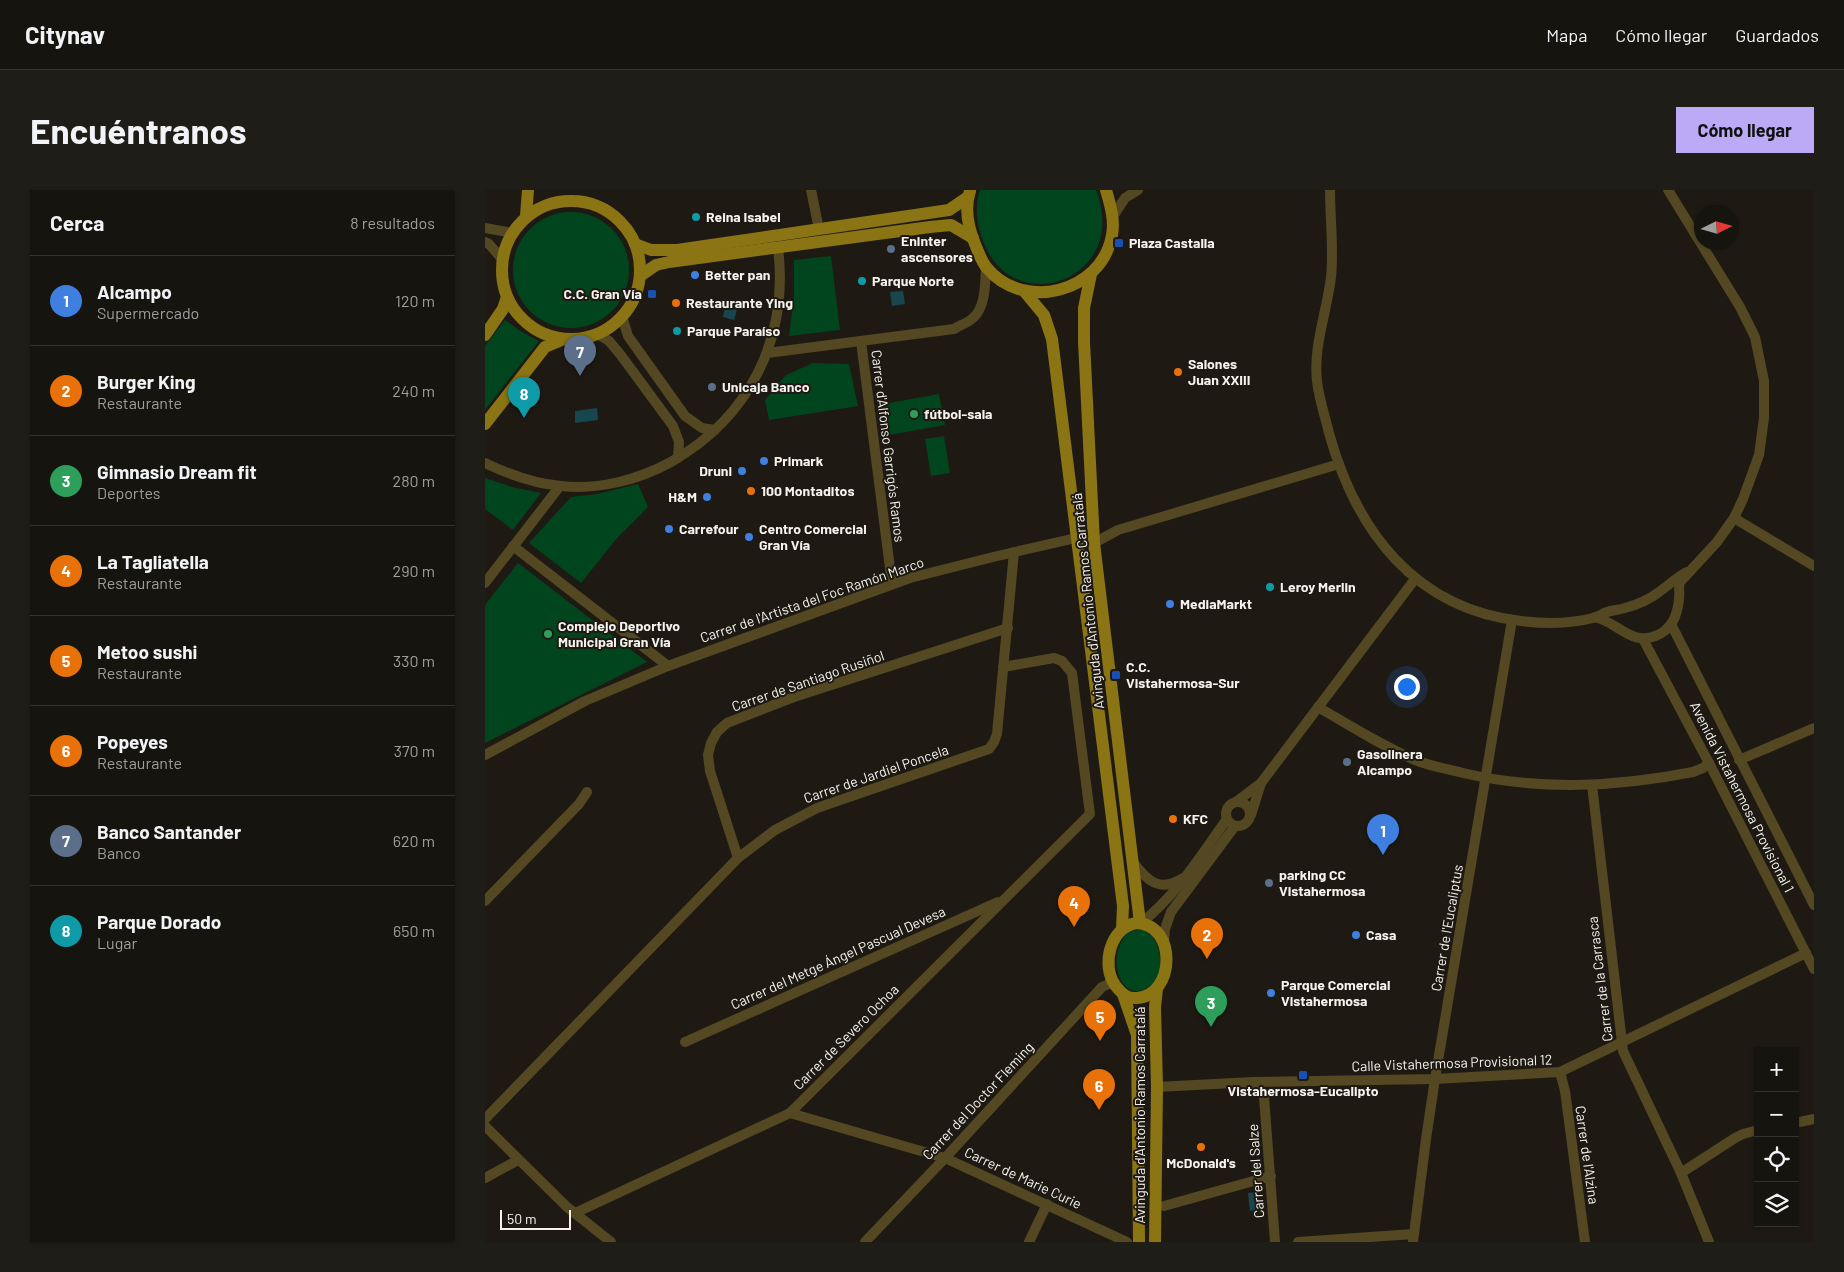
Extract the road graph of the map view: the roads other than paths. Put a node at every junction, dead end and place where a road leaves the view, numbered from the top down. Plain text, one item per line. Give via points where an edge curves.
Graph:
1 (528, 190) edge
2 (584, 190) edge
3 (811, 190) edge
4 (1106, 190) edge
5 (1138, 190) edge
6 (1330, 190) edge
7 (1668, 190) edge
8 (969, 194) edge
9 (593, 204) junction
10 (527, 216) junction
11 (1112, 218) junction
12 (485, 228) edge
13 (819, 229) junction
14 (512, 233) junction
15 (973, 238) junction
16 (485, 242) edge
17 (635, 244) junction
18 (778, 248) junction
19 (502, 258) junction
20 (986, 267) junction
21 (1091, 274) junction
22 (640, 276) junction
23 (1024, 291) junction
24 (507, 297) junction
25 (622, 316) junction
26 (598, 334) junction
27 (485, 335) edge
28 (564, 339) junction
29 (861, 341) junction
30 (767, 352) junction
31 (485, 424) edge
32 (715, 430) junction
33 (678, 458) junction
34 (485, 463) edge
35 (1339, 464) junction
36 (560, 486) junction
37 (1734, 518) junction
38 (1076, 538) junction
39 (1094, 543) junction
40 (513, 546) junction
41 (1014, 552) junction
42 (1814, 566) edge
43 (1687, 572) junction
44 (1415, 579) junction
45 (485, 583) edge
46 (892, 584) junction
47 (1659, 592) junction
48 (1678, 606) junction
49 (1625, 608) junction
50 (1595, 617) junction
51 (1512, 620) junction
52 (1671, 624) junction
53 (1008, 628) junction
54 (1621, 630) junction
55 (1643, 639) junction
56 (668, 666) junction
57 (1003, 667) junction
58 (1318, 707) junction
59 (1814, 728) edge
60 (485, 755) edge
61 (1739, 760) junction
62 (1709, 762) junction
63 (1486, 778) junction
64 (1261, 783) junction
65 (1592, 785) junction
66 (587, 792) dead end
67 (1236, 802) junction
68 (1089, 814) joint
69 (1251, 815) junction
70 (1227, 819) junction
71 (1235, 826) junction
72 (738, 858) junction
73 (1133, 862) junction
74 (1185, 876) junction
75 (1003, 899) junction
76 (485, 901) edge
77 (1814, 905) edge
78 (1141, 923) junction
79 (1122, 929) junction
80 (1164, 942) junction
81 (1806, 953) junction
82 (1814, 969) edge
83 (1113, 982) junction
84 (1157, 989) junction
85 (1123, 994) junction
86 (685, 1042) dead end
87 (1621, 1042) junction
88 (1559, 1072) junction
89 (1435, 1079) junction
90 (1281, 1082) junction
91 (1243, 1084) junction
92 (1157, 1087) junction
93 (1263, 1097) junction
94 (790, 1113) junction
95 (485, 1119) edge
96 (1814, 1119) edge
97 (1799, 1122) edge
98 (485, 1126) edge
99 (1754, 1131) edge
100 (945, 1158) junction
101 (518, 1160) junction
102 (1681, 1173) junction
103 (1271, 1176) junction
104 (485, 1178) edge
105 (1047, 1204) junction
106 (1164, 1206) dead end
107 (575, 1213) junction
108 (1413, 1238) edge
109 (611, 1242) edge
110 (866, 1242) edge
111 (1029, 1242) edge
112 (1127, 1242) edge
113 (1139, 1242) edge
114 (1155, 1242) edge
115 (1275, 1242) edge
116 (1298, 1242) edge
117 (1585, 1242) edge
118 (1709, 1242) edge

1 - 10 main road
2 - 9 main road
3 - 13 street
4 - 11 main road
5 - 11 street via 1125,198
6 - 35 street via 1331,276 1316,364 1323,412
7 - 37 street via 1740,307 1755,337 1764,381 1759,455
8 - 13 main road via 949,210
8 - 15 main road via 968,225
9 - 10 main road via 574,200 554,202
9 - 17 main road via 614,216
10 - 14 main road
11 - 21 main road via 1108,247
12 - 14 street
13 - 17 main road via 677,250 651,250
14 - 19 main road
15 - 18 main road via 951,225
15 - 20 main road
16 - 19 street
17 - 22 main road
18 - 22 main road via 669,262
18 - 30 street via 780,299
19 - 24 main road via 502,278
20 - 23 main road via 1003,282
20 - 29 street via 984,294 978,311 955,329
21 - 23 main road via 1071,287 1049,293
21 - 39 main road, Avinguda d'Antonio Ramos Carratalá via 1084,308 1084,342
22 - 25 main road via 634,298
23 - 38 main road, Avinguda d'Antonio Ramos Carratalá via 1044,315 1052,339
24 - 27 main road via 503,309
24 - 28 main road via 526,323 549,336
25 - 26 main road
25 - 32 street via 628,336 685,416 702,428
26 - 28 main road
26 - 33 street via 620,354 673,426 679,442
28 - 31 main road via 545,347
29 - 30 street
29 - 46 street, Carrer d'Alfonso Garrigós Ramos
30 - 32 street via 746,394
32 - 33 street
33 - 36 street via 620,482
34 - 36 street via 509,474
35 - 39 street via 1118,530
35 - 44 street via 1360,512 1381,543
36 - 40 street
37 - 42 street
37 - 43 street via 1712,548
38 - 41 street, Carrer de l'Artista del Foc Ramón Marco
38 - 79 main road, Avinguda d'Antonio Ramos Carratalá via 1121,896
39 - 73 main road, Avinguda d'Antonio Ramos Carratalá
40 - 45 street
40 - 56 street
41 - 46 street, Carrer de l'Artista del Foc Ramón Marco
41 - 53 street, Carrer de Jardiel Poncela
43 - 47 street
43 - 48 street via 1678,586
44 - 51 street via 1466,607
44 - 58 street
46 - 56 street, Carrer de l'Artista del Foc Ramón Marco
47 - 48 street via 1671,592
47 - 49 street
48 - 52 street
49 - 50 street
49 - 54 street via 1616,617
50 - 51 street via 1559,622
50 - 54 street
51 - 63 street, Carrer de l'Eucaliptus
52 - 55 street via 1654,637
52 - 61 street, Avenida Vistahermosa Provisional 1
53 - 57 street, Carrer de Jardiel Poncela
53 - 72 street, Carrer de Santiago Rusiñol via 794,697 727,724 717,732 711,743 710,772
54 - 55 street
55 - 62 street, Avenida Vistahermosa Provisional 1
56 - 60 street, Carrer de l'Artista del Foc Ramón Marco via 585,701
57 - 68 street, Avinguda d'Antonio Ramos Carratalá via 1054,658 1062,661 1072,673
57 - 72 street, Carrer de Jardiel Poncela via 997,734 989,749 817,808 775,830
58 - 63 street via 1417,761
58 - 64 street
59 - 61 street
61 - 77 street, Avenida Vistahermosa Provisional 1
62 - 65 street via 1693,772
62 - 81 street, Avenida Vistahermosa Provisional 1
63 - 65 street via 1540,785
63 - 89 street, Carrer de l'Eucaliptus
64 - 67 street
64 - 69 street
65 - 87 street, Carrer de la Carrasca
66 - 76 street
67 - 69 street via 1245,803
67 - 70 street via 1226,810
68 - 75 street, Carrer de Severo Ochoa
69 - 71 street via 1245,825
70 - 71 street
70 - 74 street
71 - 80 street via 1171,912
72 - 95 street, Carrer de Jardiel Poncela
73 - 74 street via 1153,883 1171,884
73 - 78 main road, Avinguda d'Antonio Ramos Carratalá
74 - 78 street via 1159,909
75 - 86 street, Carrer del Metge Ángel Pascual Devesa
75 - 94 street, Carrer de Severo Ochoa
78 - 79 main road
78 - 80 main road via 1156,930
79 - 83 main road via 1109,954
80 - 84 main road via 1167,963
81 - 82 street, Avenida Vistahermosa Provisional 1
81 - 87 street, Calle Vistahermosa Provisional 12
83 - 85 main road
83 - 100 street, Carrer del Doctor Fleming via 1102,987
84 - 85 main road via 1141,998
84 - 92 main road, Avinguda d'Antonio Ramos Carratalá
85 - 113 main road, Avinguda d'Antonio Ramos Carratalá via 1137,1040
87 - 88 street, Calle Vistahermosa Provisional 12
87 - 102 street, Carrer de la Carrasca
88 - 89 street, Calle Vistahermosa Provisional 12
88 - 117 street, Carrer de l'Alzina via 1565,1091
89 - 90 street, Calle Vistahermosa Provisional 12
89 - 108 street, Carrer de l'Eucaliptus
90 - 91 street, Calle Vistahermosa Provisional 12
90 - 93 street via 1272,1086
91 - 92 street, Calle Vistahermosa Provisional 12
91 - 93 street via 1258,1089
92 - 114 main road, Avinguda d'Antonio Ramos Carratalá
93 - 103 street, Carrer del Salze
94 - 100 street, Carrer de Marie Curie
94 - 107 street, Carrer de Severo Ochoa
96 - 97 street
98 - 101 street
99 - 102 street via 1735,1138
100 - 105 street, Carrer de Marie Curie
100 - 110 street, Carrer del Doctor Fleming
101 - 104 street
101 - 107 street
102 - 118 street, Carrer de la Carrasca
103 - 106 street
103 - 115 street, Carrer del Salze
105 - 111 street
105 - 112 street, Carrer de Marie Curie
107 - 109 street
108 - 116 street

